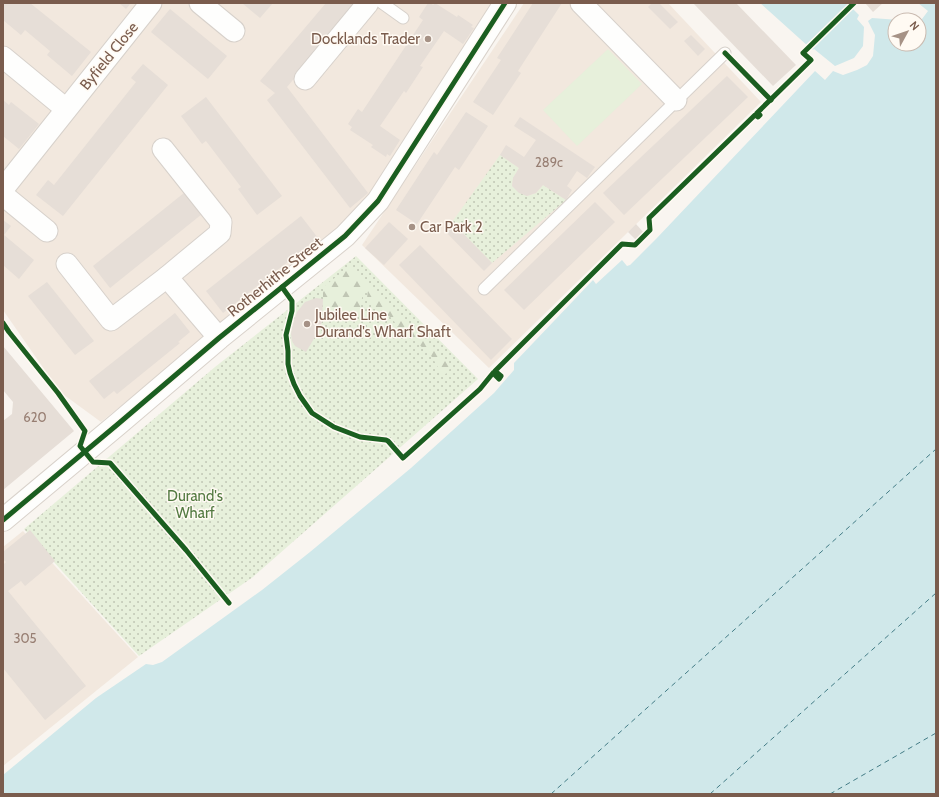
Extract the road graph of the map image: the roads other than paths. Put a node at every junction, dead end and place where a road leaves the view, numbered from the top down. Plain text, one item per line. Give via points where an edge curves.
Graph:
1 (151, 3) edge
2 (200, 3) edge
3 (368, 3) edge
4 (382, 3) edge
5 (504, 3) edge
6 (581, 3) edge
7 (403, 18) dead end
8 (234, 31) dead end
9 (725, 53) dead end
10 (3, 57) edge
11 (306, 79) dead end
12 (676, 100) junction
13 (66, 110) junction
14 (164, 149) dead end
15 (3, 189) edge
16 (3, 196) edge
17 (47, 231) dead end
18 (67, 264) dead end
19 (167, 277) junction
20 (484, 288) dead end
21 (219, 338) junction
22 (3, 520) edge

1 - 13 street, Byfield Close
2 - 8 street
3 - 11 street
4 - 7 lane
5 - 21 street, Rotherhithe Street via 378,201 345,236
6 - 12 street
9 - 12 lane
10 - 13 street
12 - 20 lane
13 - 15 street, Byfield Close
14 - 19 street via 221,222 220,233
16 - 17 street
18 - 19 street via 111,320
19 - 21 street
21 - 22 street, Rotherhithe Street

